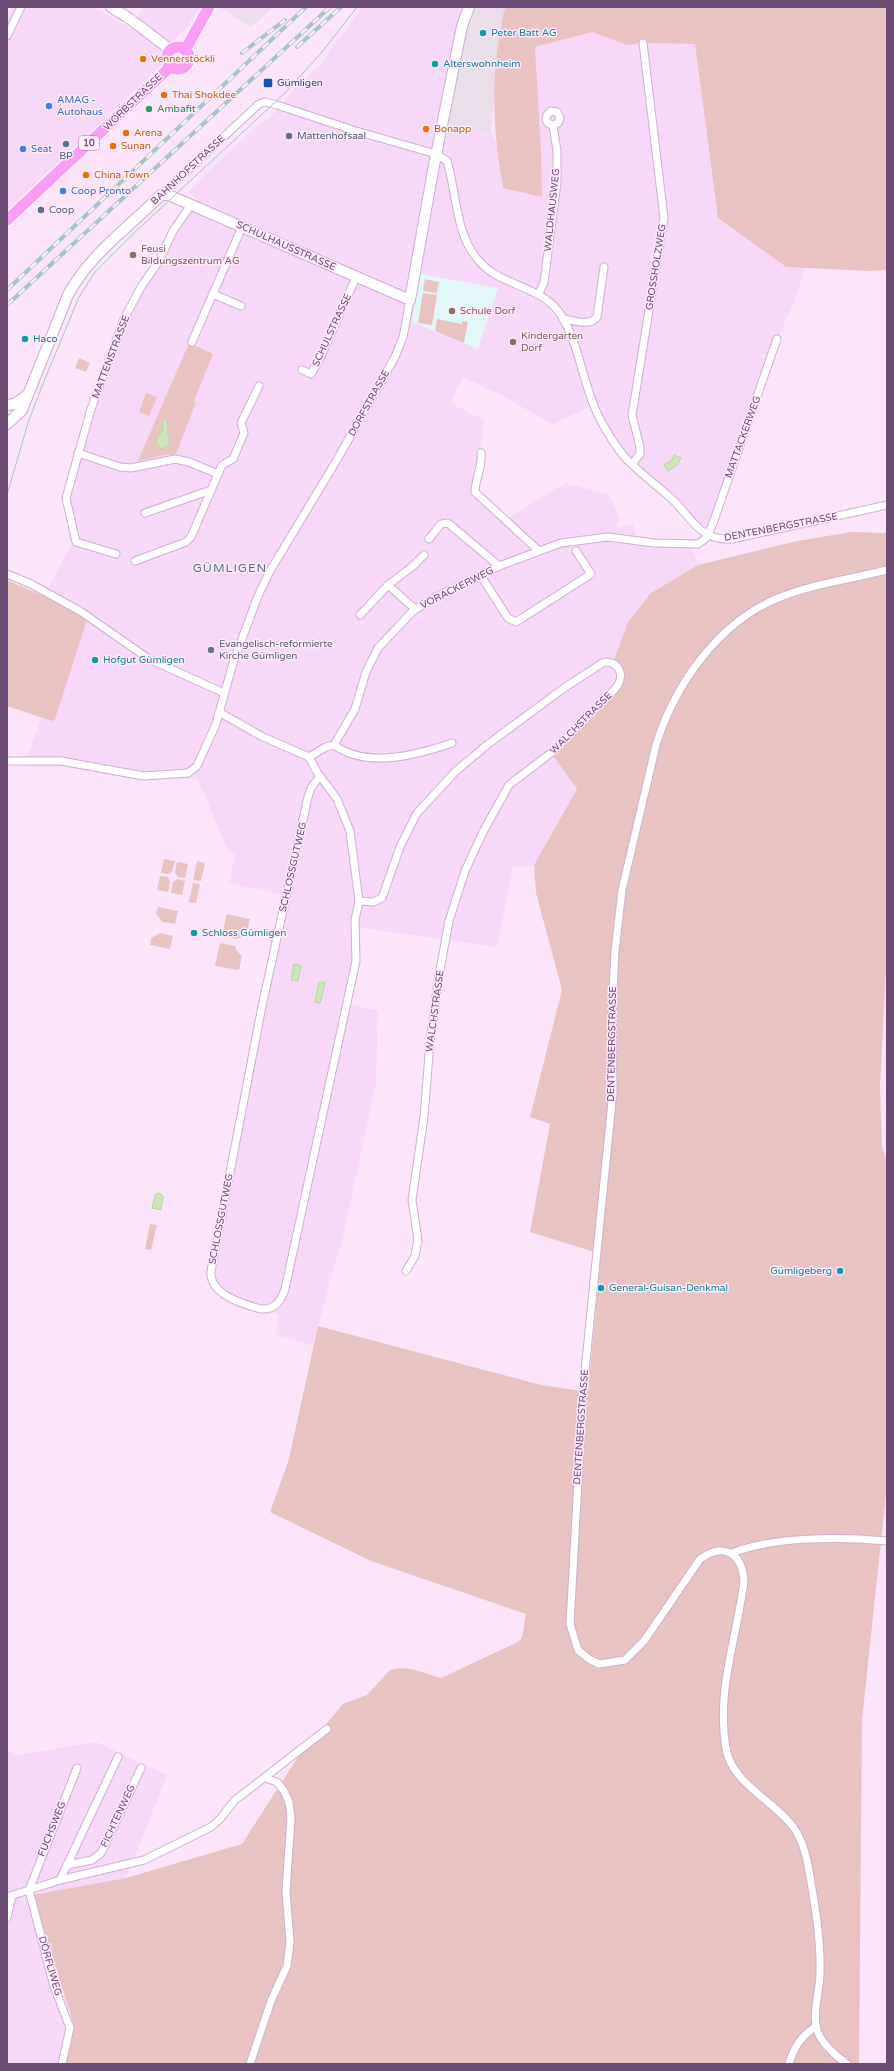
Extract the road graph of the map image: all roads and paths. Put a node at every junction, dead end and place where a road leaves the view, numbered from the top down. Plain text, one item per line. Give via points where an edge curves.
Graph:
1 (20, 7) edge
2 (111, 7) edge
3 (209, 7) edge
4 (469, 7) edge
5 (7, 36) edge
6 (643, 42) dead end
7 (171, 50) junction
8 (185, 50) junction
9 (171, 66) junction
10 (553, 125) dead end
11 (436, 154) junction
12 (161, 195) junction
13 (191, 205) junction
14 (7, 220) edge
15 (242, 227) junction
16 (604, 267) dead end
17 (356, 277) junction
18 (213, 294) junction
19 (539, 294) junction
20 (410, 300) junction
21 (241, 306) dead end
22 (563, 319) junction
23 (778, 339) dead end
24 (192, 342) dead end
25 (302, 370) dead end
26 (259, 386) dead end
27 (27, 395) junction
28 (7, 404) edge
29 (7, 424) edge
30 (78, 453) junction
31 (480, 453) dead end
32 (632, 464) junction
33 (218, 474) junction
34 (211, 490) junction
35 (887, 505) edge
36 (145, 514) dead end
37 (708, 535) junction
38 (429, 539) dead end
39 (539, 551) junction
40 (576, 551) dead end
41 (116, 554) dead end
42 (424, 555) dead end
43 (135, 561) dead end
44 (499, 566) junction
45 (887, 570) edge
46 (7, 574) edge
47 (481, 576) junction
48 (388, 585) junction
49 (415, 609) junction
50 (360, 616) dead end
51 (224, 693) junction
52 (219, 712) junction
53 (452, 743) dead end
54 (334, 745) junction
55 (309, 757) junction
56 (7, 761) edge
57 (320, 776) junction
58 (360, 901) junction
59 (406, 1271) dead end
60 (887, 1541) edge
61 (732, 1553) junction
62 (327, 1729) dead end
63 (118, 1757) dead end
64 (76, 1768) dead end
65 (141, 1768) dead end
66 (265, 1778) junction
67 (68, 1865) junction
68 (60, 1880) junction
69 (28, 1890) junction
70 (10, 1896) edge
71 (7, 1918) edge
72 (816, 2026) junction
73 (62, 2064) edge
74 (250, 2064) edge
75 (789, 2064) edge
76 (847, 2064) edge

1 - 5 street
2 - 7 street
3 - 8 main road
4 - 11 street, DORFSTRASSE via 462,26
6 - 32 street, GROSSHOLZWEG via 664,218 632,415 640,454
7 - 8 main road via 179,47
7 - 9 main road via 168,59
8 - 9 main road via 189,59 186,65 177,69
9 - 14 main road, WORBSTRASSE / 10
10 - 19 street, WALDHAUSWEG via 557,151 557,183 544,282
11 - 12 street, BAHNHOFSTRASSE via 265,102 259,104
11 - 19 street via 447,161 462,228 475,256 498,277
11 - 20 street, DORFSTRASSE
12 - 13 street, SCHULHAUSSTRASSE via 168,194
12 - 27 street, BAHNHOFSTRASSE via 93,259 76,281
13 - 15 street, SCHULHAUSSTRASSE
13 - 30 street, MATTENSTRASSE via 173,231 159,261 124,319
15 - 17 street, SCHULHAUSSTRASSE
15 - 18 street
16 - 22 street via 597,317 589,322
17 - 20 street, SCHULHAUSSTRASSE
17 - 25 street, SCHULSTRASSE via 311,374
18 - 21 street
18 - 24 street
19 - 22 street
20 - 51 street, DORFSTRASSE via 395,357 270,571 243,634
22 - 32 street via 599,417 623,455
23 - 37 street, MATTACKERWEG
26 - 33 street via 241,423 244,433 233,459 222,465
27 - 28 street via 15,404
27 - 29 street, BAHNHOFSTRASSE via 19,413
30 - 33 street via 120,467 131,468 175,459
30 - 41 street, MATTENSTRASSE via 66,498 76,542
31 - 39 street via 482,461 475,492
32 - 37 street via 666,493
33 - 34 street
34 - 36 street
34 - 43 street via 191,537 186,542
35 - 37 street, DENTENBERGSTRASSE via 732,539 717,539
37 - 39 street, VORACKERWEG via 698,544 654,543 608,537 569,541
38 - 44 street, VORACKERWEG via 441,524 448,523
39 - 44 street, VORACKERWEG
40 - 47 street via 591,574 516,622 508,618
42 - 48 street
44 - 47 street, VORACKERWEG
45 - 61 street, DENTENBERGSTRASSE via 778,598 742,619 718,638 703,656 673,702 661,728 622,890 614,965 613,1092 582,1391 570,1624 578,1650 599,1664 625,1660 644,1641 700,1559 715,1552
46 - 51 street via 80,611 150,659
47 - 49 street, VORACKERWEG via 458,585
48 - 49 street, VORACKERWEG
48 - 50 street
49 - 54 street, VORACKERWEG via 378,648 366,672 355,709
51 - 52 street, DORFSTRASSE
52 - 55 street via 261,736
52 - 56 street, DORFSTRASSE via 200,760 191,771 183,773 144,776 61,761
53 - 54 street via 389,758 368,757 342,750
54 - 55 street
55 - 57 street
57 - 58 street via 333,793 347,822
57 - 58 street, SCHLOSSGUTWEG via 308,797 262,1006 211,1270 212,1281 218,1290 261,1309 272,1308 278,1303 285,1289 354,977 355,920
58 - 59 street, WALCHSTRASSE via 373,902 382,898 400,847 417,813 456,771 564,688 604,662 611,662 617,666 621,676 615,689 551,753 509,785 465,871 449,921 438,981 424,1117 412,1200 418,1240 415,1256
60 - 61 street, DENTENBERGSTRASSE via 828,1539 786,1542
61 - 72 street via 740,1562 744,1581 727,1670 724,1710 727,1751 730,1764 742,1779 791,1824 804,1851 818,1934 820,1974 815,2011
62 - 66 street
63 - 67 street
64 - 69 street, FUCHSWEG
65 - 67 street, FICHTENWEG via 101,1853 92,1860
66 - 68 street via 234,1801 210,1827 144,1860
66 - 74 street via 277,1782 289,1802 291,1818 286,1892 290,1942 287,1966 271,2001
67 - 68 street
68 - 69 street
69 - 70 street
69 - 73 street, DÖRFLIWEG via 54,1986 70,2028
70 - 71 street
72 - 75 street via 801,2038
72 - 76 street via 823,2041

